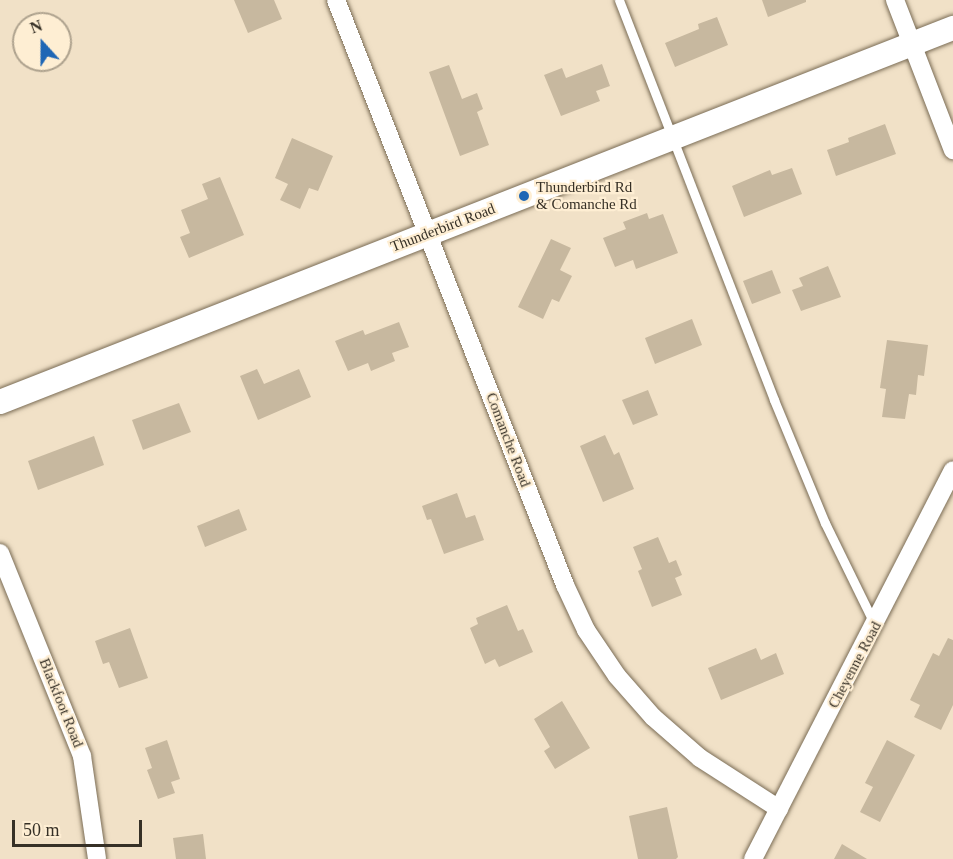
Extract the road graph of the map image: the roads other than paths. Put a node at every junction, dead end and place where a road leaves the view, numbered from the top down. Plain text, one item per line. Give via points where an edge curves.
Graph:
1 (336, 0) edge
2 (619, 0) edge
3 (895, 0) edge
4 (953, 28) edge
5 (912, 44) junction
6 (671, 139) junction
7 (953, 150) edge
8 (427, 234) junction
9 (0, 402) edge
10 (953, 470) edge
11 (0, 553) edge
12 (876, 626) junction
13 (779, 809) junction
14 (97, 859) edge
15 (753, 859) edge

1 - 8 street, Comanche Road
2 - 6 lane
3 - 5 street
4 - 5 main road, Thunderbird Road
5 - 6 main road, Thunderbird Road
5 - 7 street
6 - 8 main road, Thunderbird Road
6 - 12 lane via 787,431 838,551
8 - 9 main road, Thunderbird Road
8 - 13 street, Comanche Road via 586,630 616,676 653,717 700,759
10 - 12 street, Cheyenne Road
11 - 14 street, Blackfoot Road via 82,756
12 - 13 street, Cheyenne Road
13 - 15 street, Cheyenne Road

